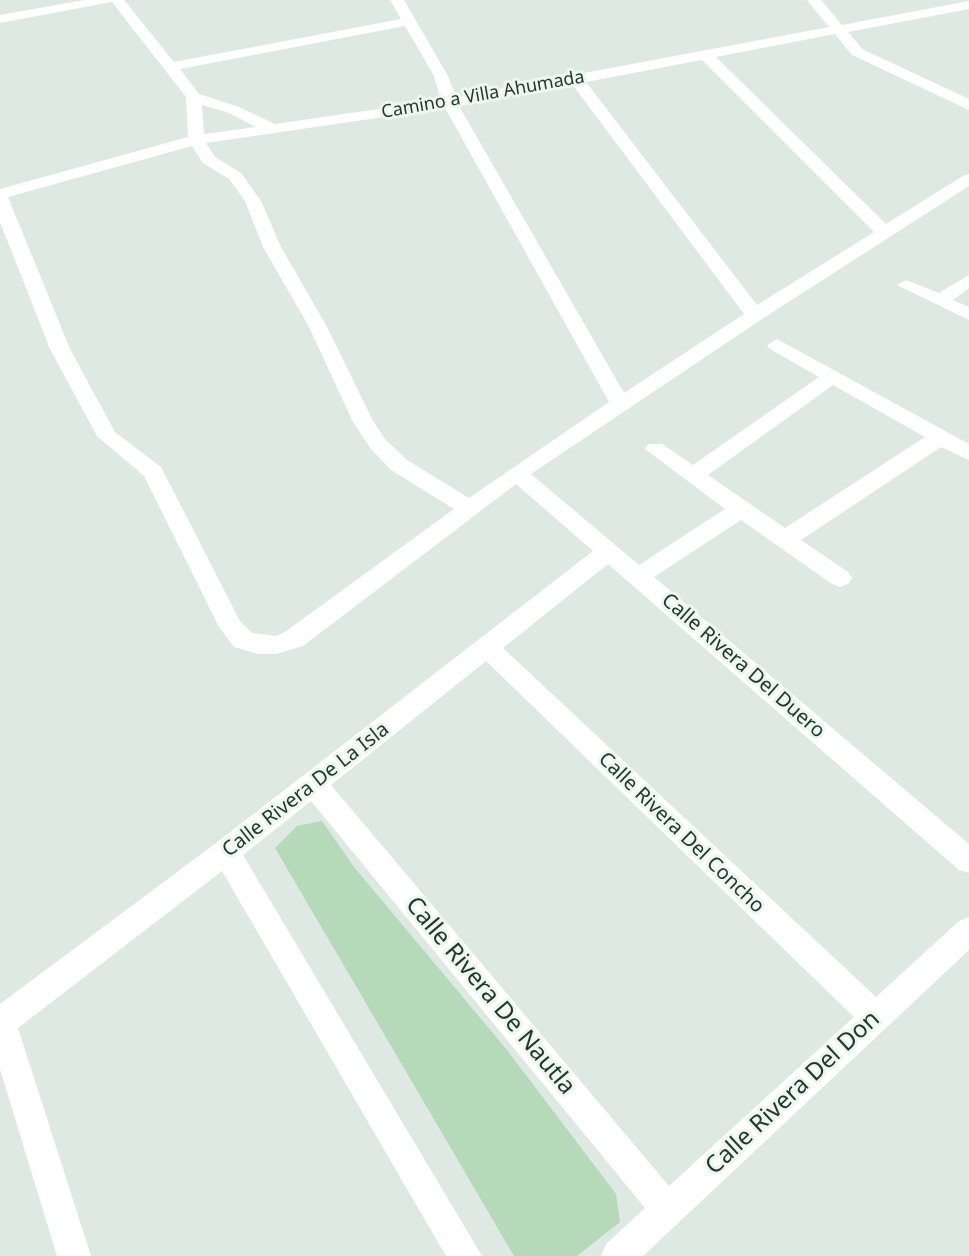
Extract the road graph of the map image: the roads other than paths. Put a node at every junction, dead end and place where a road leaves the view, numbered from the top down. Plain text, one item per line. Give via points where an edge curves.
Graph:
1 (107, 0) edge
2 (117, 0) edge
3 (397, 0) edge
4 (798, 0) edge
5 (817, 4) edge
6 (965, 5) edge
7 (0, 19) edge
8 (411, 21) junction
9 (839, 30) junction
10 (706, 55) junction
11 (170, 67) junction
12 (575, 78) junction
13 (194, 97) junction
14 (450, 103) junction
15 (969, 105) edge
16 (271, 128) junction
17 (196, 140) junction
18 (969, 179) edge
19 (0, 196) edge
20 (884, 232) junction
21 (969, 280) edge
22 (906, 285) dead end
23 (941, 300) junction
24 (969, 314) edge
25 (755, 315) junction
26 (777, 345) dead end
27 (833, 376) junction
28 (620, 404) junction
29 (941, 437) junction
30 (655, 449) dead end
31 (969, 453) edge
32 (517, 473) junction
33 (694, 475) junction
34 (468, 507) junction
35 (742, 508) junction
36 (787, 538) junction
37 (608, 552) junction
38 (639, 576) junction
39 (840, 578) dead end
40 (488, 648) junction
41 (313, 783) junction
42 (226, 852) junction
43 (969, 861) edge
44 (969, 931) edge
45 (875, 1017) junction
46 (0, 1022) edge
47 (667, 1209) junction
48 (74, 1256) edge
49 (465, 1256) edge
50 (618, 1256) edge

1 - 7 street
2 - 11 street
3 - 8 street
4 - 5 street
5 - 9 street
6 - 9 street, Camino a Villa Ahumada
8 - 11 street
8 - 14 street
9 - 10 street, Camino a Villa Ahumada
9 - 15 street via 869,60
10 - 12 street, Camino a Villa Ahumada
10 - 20 street
11 - 13 street
12 - 14 street, Camino a Villa Ahumada
12 - 25 street
13 - 16 street
13 - 17 street
14 - 16 street, Camino a Villa Ahumada
14 - 28 street
16 - 17 street, Camino a Villa Ahumada
17 - 19 street, Camino a Villa Ahumada
17 - 34 street via 209,160 235,176 253,201 272,247 378,444 399,465
18 - 20 street
19 - 34 street via 73,377 107,436 153,472 231,627 243,640 276,645 294,639
20 - 25 street
21 - 23 street
22 - 23 street
23 - 24 street
25 - 28 street
26 - 27 street
27 - 29 street
27 - 33 street
28 - 32 street
29 - 31 street
29 - 36 street
30 - 33 street
32 - 34 street
32 - 37 street, Calle Rivera Del Duero
33 - 35 street
35 - 36 street
35 - 38 street
36 - 39 street
37 - 38 street, Calle Rivera Del Duero
37 - 40 street, Calle Rivera De La Isla
38 - 43 street, Calle Rivera Del Duero
40 - 41 street, Calle Rivera De La Isla
40 - 45 street, Calle Rivera Del Concho
41 - 42 street, Calle Rivera De La Isla
41 - 47 street, Calle Rivera De Nautla
42 - 46 street, Calle Rivera De La Isla
42 - 49 street
44 - 45 street, Calle Rivera Del Don
45 - 47 street, Calle Rivera Del Don
46 - 48 street
47 - 50 street, Calle Rivera Del Don

